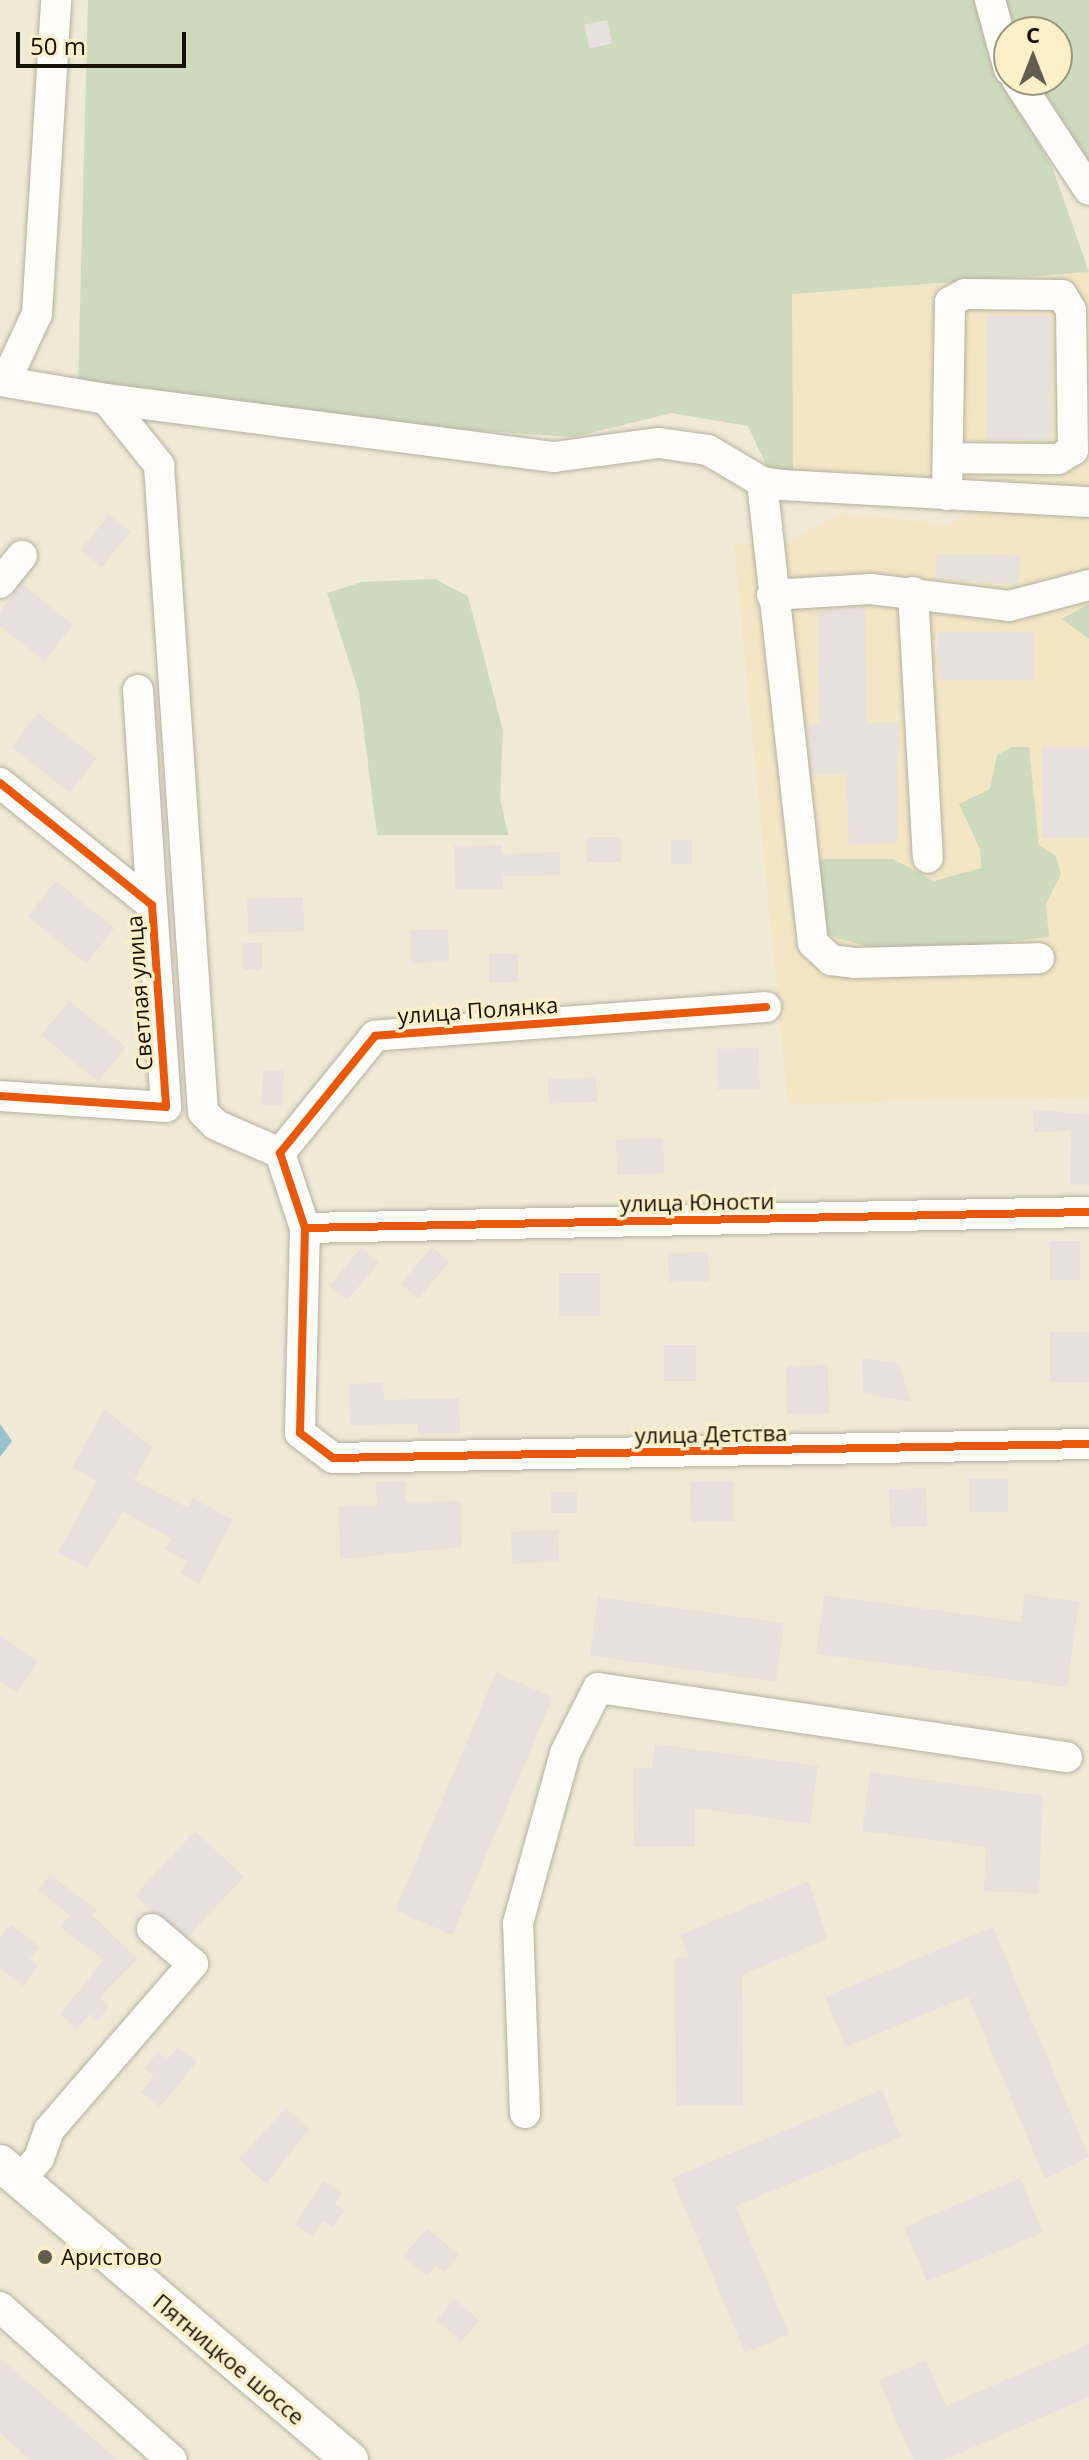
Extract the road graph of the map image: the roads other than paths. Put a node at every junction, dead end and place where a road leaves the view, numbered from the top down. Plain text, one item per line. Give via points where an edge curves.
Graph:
1 (56, 0) edge
2 (1027, 96) edge
3 (1089, 190) edge
4 (1079, 300) edge
5 (4, 380) edge
6 (106, 399) junction
7 (949, 458) junction
8 (762, 482) junction
9 (947, 495) junction
10 (1089, 502) edge
11 (22, 556) dead end
12 (0, 583) edge
13 (1089, 585) edge
14 (913, 592) junction
15 (772, 595) junction
16 (138, 690) dead end
17 (0, 783) edge
18 (928, 858) dead end
19 (152, 905) junction
20 (1039, 958) dead end
21 (766, 1007) dead end
22 (0, 1096) edge
23 (280, 1153) junction
24 (1089, 1212) edge
25 (305, 1228) junction
26 (1089, 1444) edge
27 (1067, 1757) dead end
28 (152, 1929) dead end
29 (525, 2113) dead end
30 (10, 2171) edge
31 (0, 2307) edge
32 (172, 2460) edge
33 (350, 2460) edge

1 - 5 street via 37,314
2 - 3 street
4 - 7 street via 1073,450 1058,459
4 - 7 street via 1024,293 965,294 950,302
5 - 6 street
6 - 8 street via 554,457 659,443 708,450
6 - 23 street via 159,465 203,1112
7 - 9 street
8 - 9 street
8 - 15 street
9 - 10 street
11 - 12 street
13 - 14 street via 1009,606
14 - 15 street
14 - 18 street
15 - 20 street via 813,943 831,960 854,963
16 - 19 street
17 - 19 street, Светлая улица
19 - 22 street, Светлая улица via 166,1107
21 - 23 street, улица Полянка via 375,1036
23 - 25 street
24 - 25 street, улица Юности
25 - 26 street, улица Детства via 300,1433 333,1458
27 - 29 street via 598,1688 565,1753 518,1923
28 - 30 street via 193,1964 49,2130 39,2158
30 - 33 main road, Пятницкое шоссе
31 - 32 street

